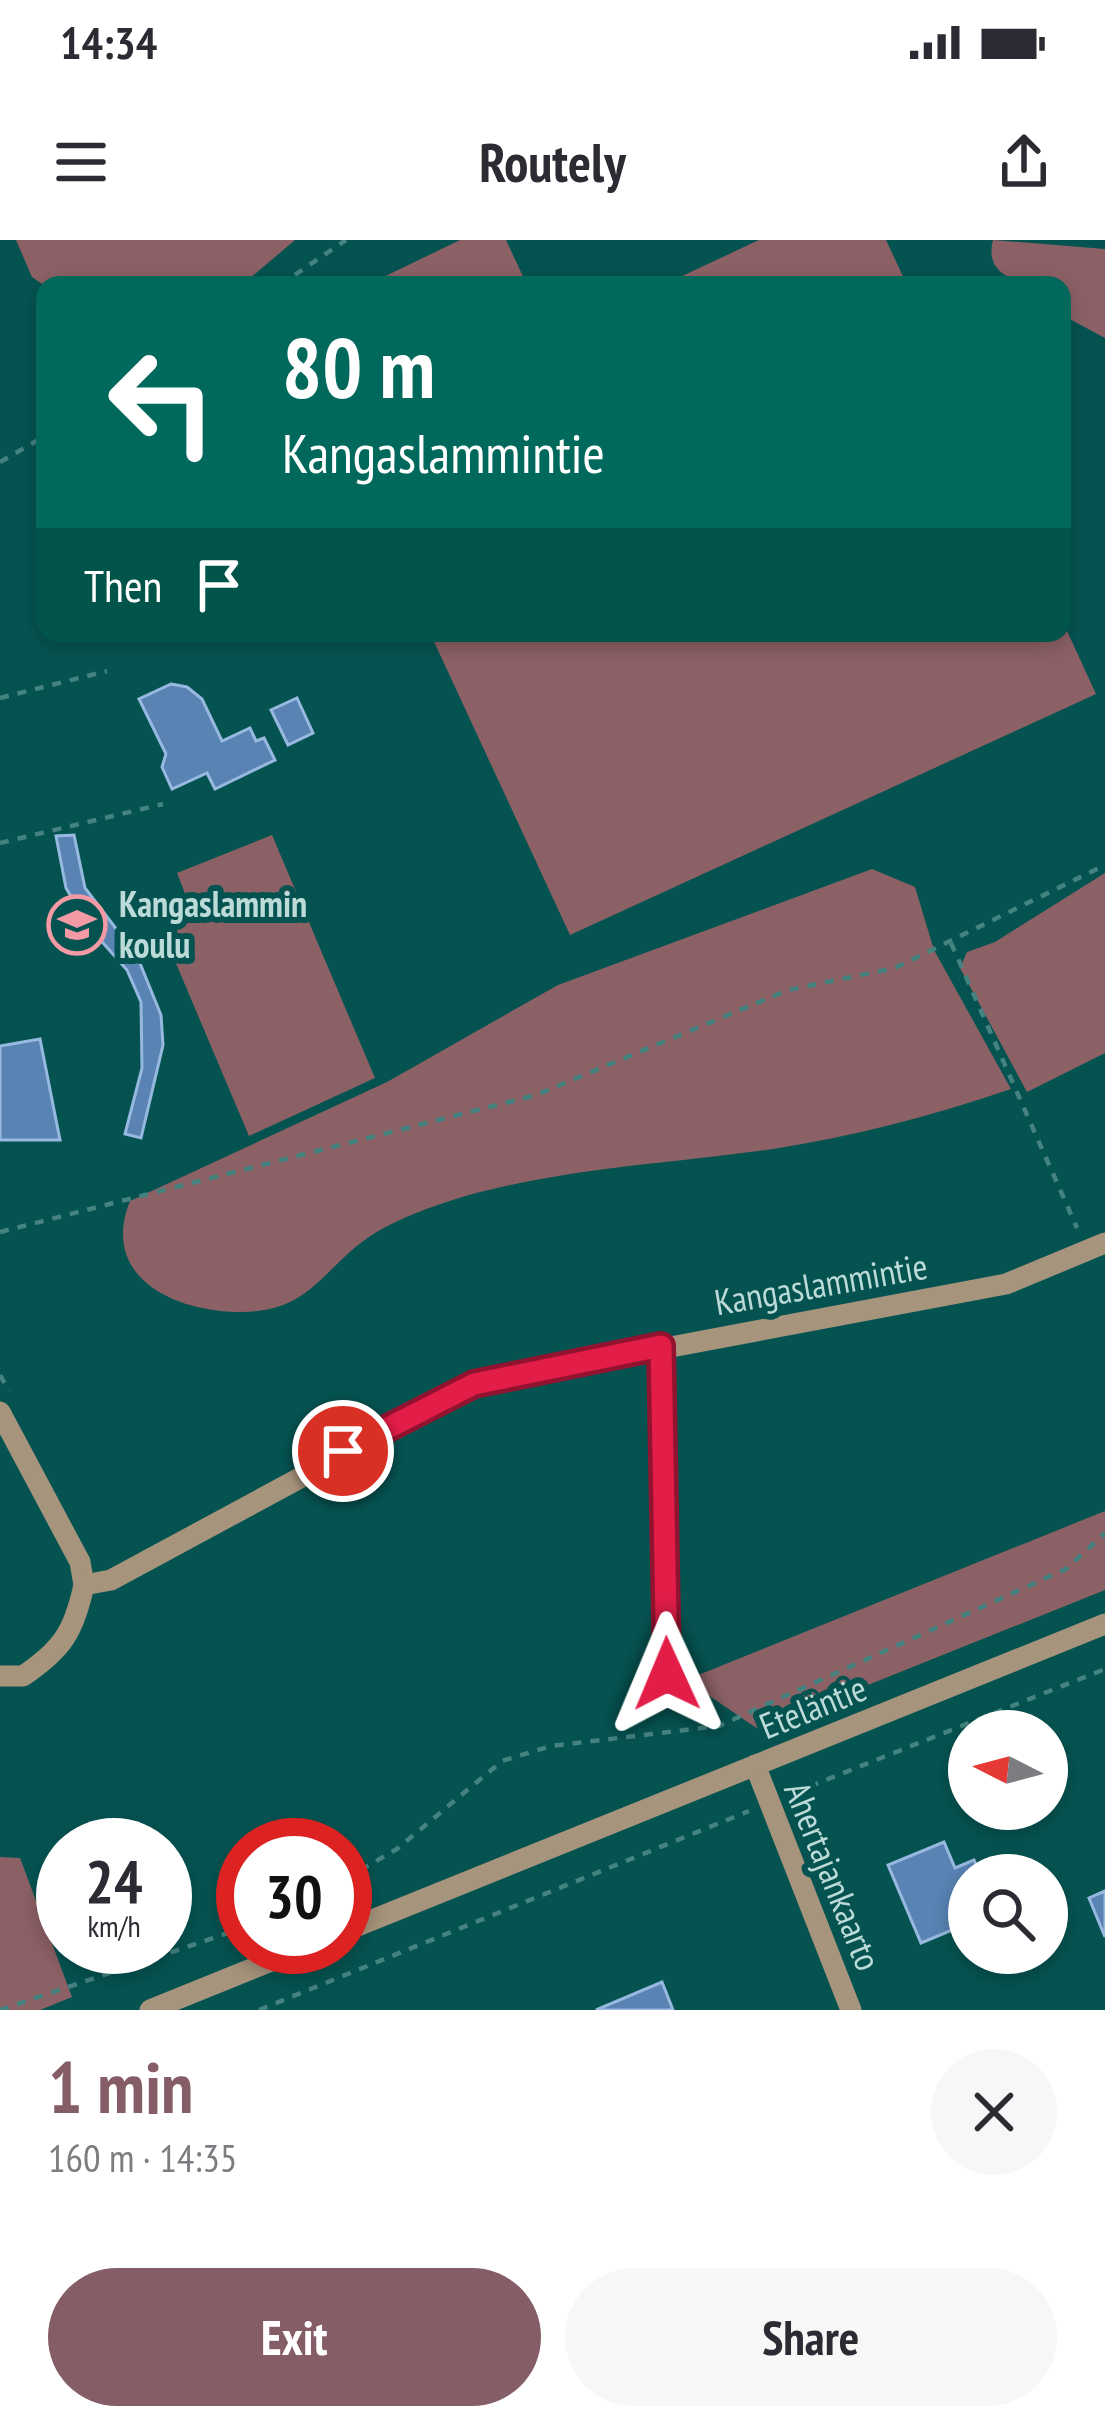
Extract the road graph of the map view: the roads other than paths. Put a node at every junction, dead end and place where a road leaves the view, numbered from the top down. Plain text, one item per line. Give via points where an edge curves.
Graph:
1 (1096, 1247) edge
2 (661, 1346) junction
3 (0, 1412) edge
4 (85, 1585) junction
5 (1105, 1624) edge
6 (667, 1674) dead end
7 (0, 1676) edge
8 (755, 1766) junction
9 (372, 1920) edge
10 (239, 1974) edge
11 (150, 2010) edge
12 (851, 2010) edge

1 - 2 street, Kangaslammintie via 1006,1284
2 - 4 street, Kangaslammintie via 474,1384 111,1580
2 - 6 street
3 - 4 street
4 - 7 street via 75,1628 61,1644 23,1676
5 - 8 street, Eteläntie
8 - 9 street, Eteläntie
8 - 12 street, Ahertajankaarto
10 - 11 street

